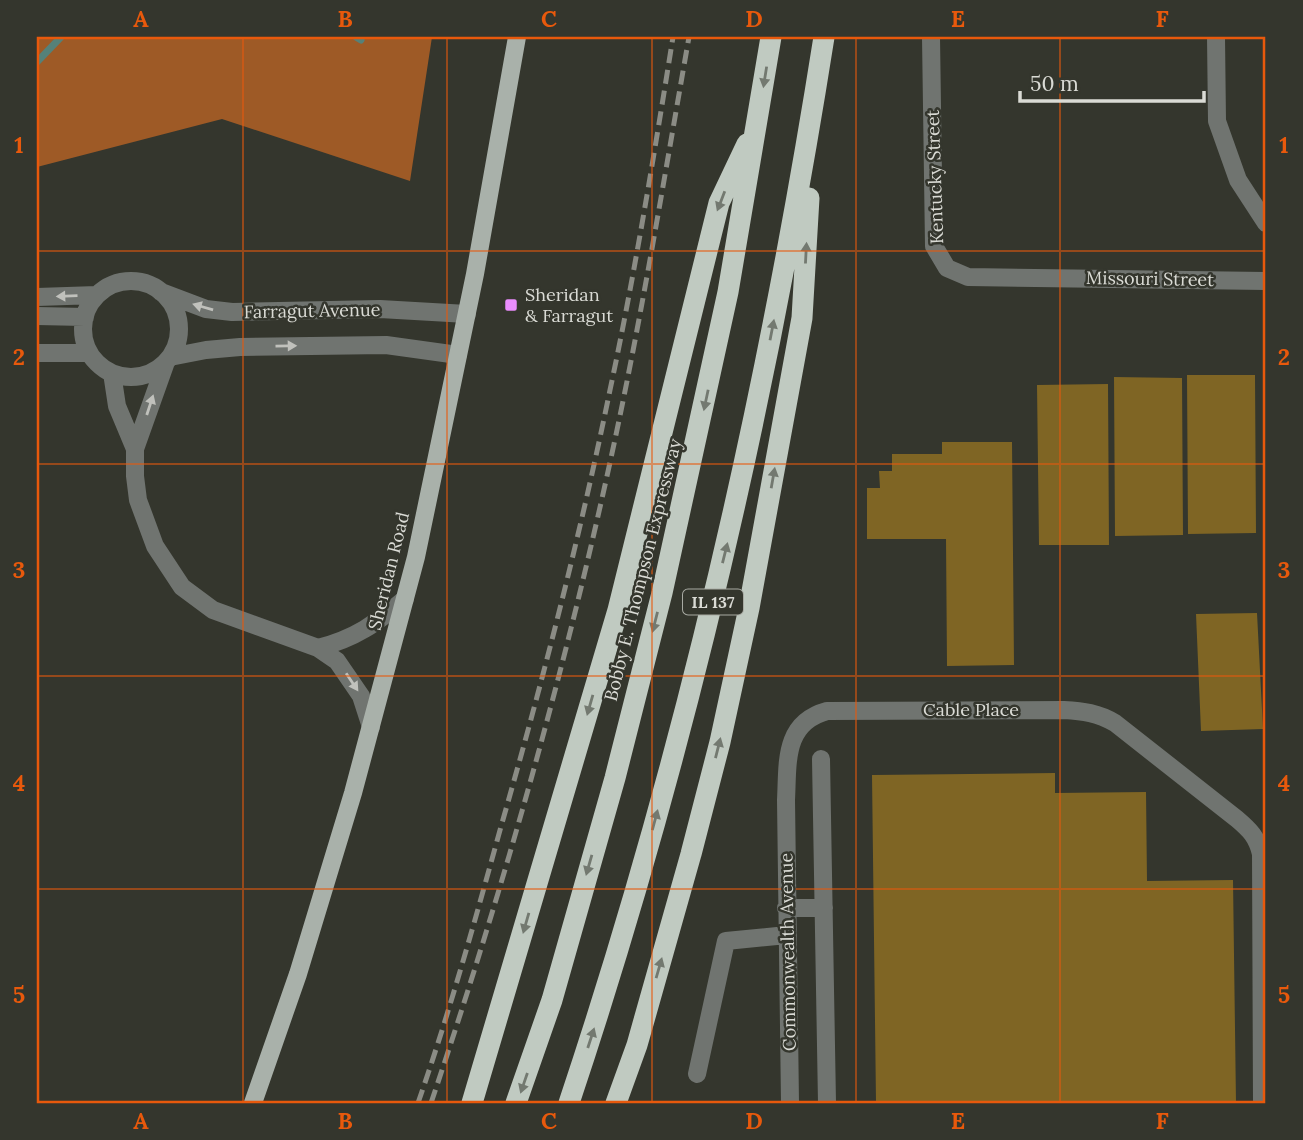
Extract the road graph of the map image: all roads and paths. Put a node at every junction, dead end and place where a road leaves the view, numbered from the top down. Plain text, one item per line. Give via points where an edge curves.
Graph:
1 (517, 37) edge
2 (771, 37) edge
3 (824, 37) edge
4 (931, 37) edge
5 (1216, 37) edge
6 (815, 91) junction
7 (760, 116) junction
8 (1266, 223) edge
9 (1033, 278) joint
10 (1266, 281) edge
11 (161, 292) junction
12 (97, 295) junction
13 (37, 297) edge
14 (467, 314) junction
15 (37, 316) edge
16 (85, 317) junction
17 (89, 352) junction
18 (37, 353) edge
19 (458, 355) junction
20 (168, 359) junction
21 (112, 373) junction
22 (135, 449) junction
23 (405, 599) junction
24 (318, 648) junction
25 (371, 727) junction
26 (821, 759) dead end
27 (786, 800) joint
28 (786, 908) junction
29 (824, 908) junction
30 (787, 934) junction
31 (697, 1074) dead end
32 (253, 1103) edge
33 (472, 1103) edge
34 (516, 1103) edge
35 (569, 1103) edge
36 (617, 1103) edge
37 (790, 1103) edge
38 (827, 1103) edge
39 (1262, 1103) edge

1 - 14 main road, Sheridan Road
2 -> 7 highway, Bobby E. Thompson Expressway / IL 137
3 - 6 highway, IL 137
4 - 9 street, Kentucky Street via 934,246 947,268 968,277
5 - 8 street via 1217,121 1238,180
35 -> 6 highway, IL 137 via 633,903 726,550
36 -> 6 highway via 697,829 750,608 802,318
7 -> 33 highway via 719,203 618,610
7 -> 34 highway, Bobby E. Thompson Expressway / IL 137 via 728,292 662,593 552,1000
9 - 10 street, Missouri Street
11 - 12 street via 127,281
14 -> 11 street, Farragut Avenue via 380,309 232,312 206,309
11 - 20 street via 177,315 179,332
12 -> 13 street
12 - 16 street
14 - 19 main road, Sheridan Road
15 - 16 street
16 - 17 street
17 - 18 street
17 - 21 street
20 -> 19 street, Farragut Avenue via 240,347 386,345
19 - 23 main road, Sheridan Road
20 - 21 street via 153,372 137,377
22 -> 20 street
21 - 22 street via 117,406
22 - 24 street via 135,476 145,524 183,587 213,610
23 - 24 street via 373,626
23 - 25 main road, Sheridan Road
24 -> 25 street via 337,661 353,681
25 - 32 main road, Sheridan Road via 298,974
26 - 29 street
27 - 28 street, Commonwealth Avenue
27 - 39 street, Cable Place via 788,751 794,734 815,714 827,710 1088,712 1115,723 1258,840
28 - 29 street
28 - 30 street, Commonwealth Avenue
29 - 38 street
30 - 31 street via 726,940
30 - 37 street, Commonwealth Avenue

